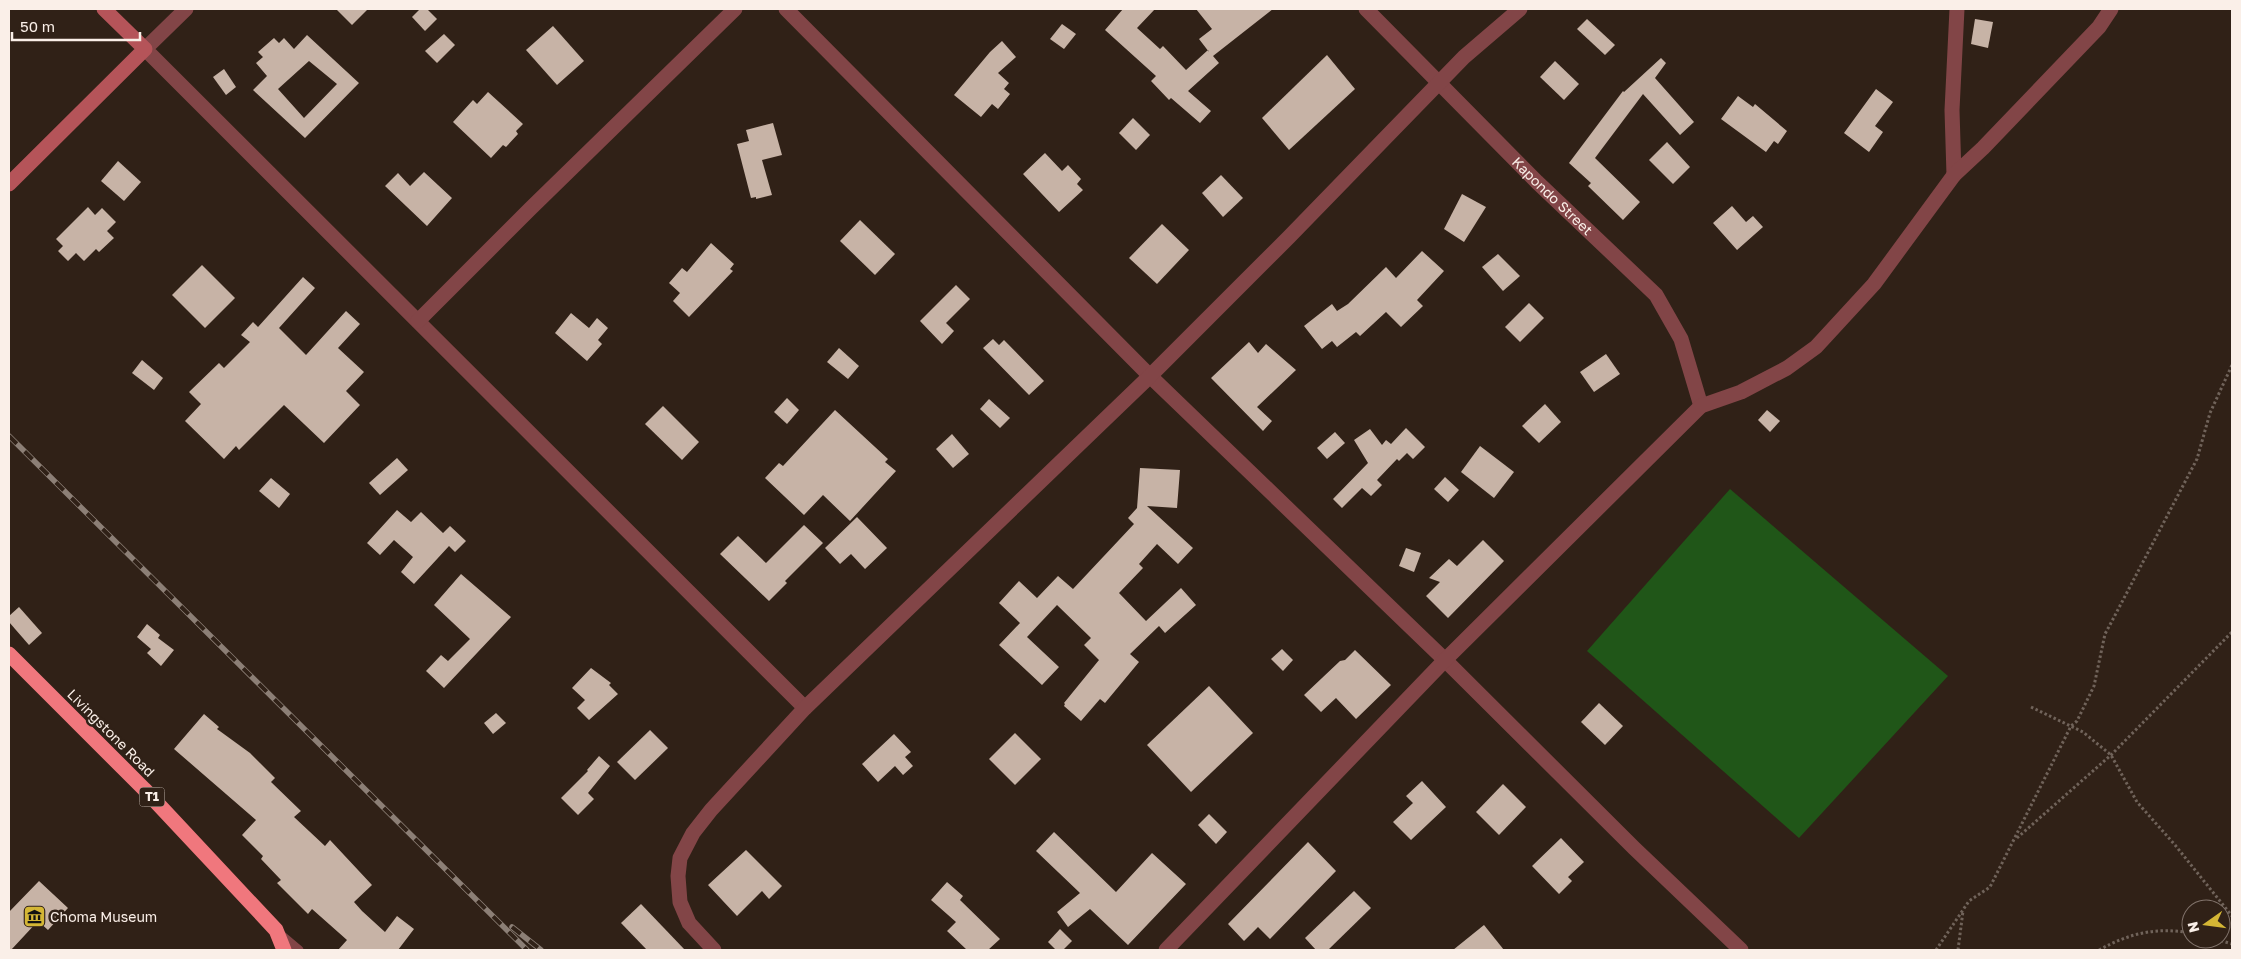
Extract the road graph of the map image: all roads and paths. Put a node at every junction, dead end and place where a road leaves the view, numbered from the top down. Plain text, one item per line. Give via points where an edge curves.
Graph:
1 (104, 9) edge
2 (186, 9) edge
3 (735, 9) edge
4 (786, 9) edge
5 (1366, 9) edge
6 (1520, 9) edge
7 (1957, 9) edge
8 (2111, 9) edge
9 (145, 49) junction
10 (1439, 82) junction
11 (1954, 175) junction
12 (9, 184) edge
13 (418, 321) junction
14 (2232, 365) edge
15 (1150, 376) junction
16 (1701, 406) junction
17 (2232, 632) edge
18 (9, 654) edge
19 (1445, 660) junction
20 (2031, 707) dead end
21 (804, 708) junction
22 (2071, 726) junction
23 (2111, 755) junction
24 (2016, 838) dead end
25 (1963, 910) junction
26 (2232, 916) edge
27 (276, 930) junction
28 (2181, 931) edge
29 (284, 950) edge
30 (299, 950) edge
31 (714, 950) edge
32 (1166, 950) edge
33 (1741, 950) edge
34 (1936, 950) edge
35 (1958, 950) edge
36 (2099, 950) edge

1 - 9 street
2 - 9 street
3 - 13 street
4 - 15 street
5 - 10 street, Kapondo Street
6 - 10 street
7 - 11 street via 1952,110
8 - 11 street via 2099,27
9 - 12 street
9 - 13 street
10 - 15 street
10 - 16 street, Kapondo Street via 1537,182 1656,294 1681,339
11 - 16 street via 1874,284 1816,347 1787,368 1741,392
13 - 21 street
14 - 22 path via 2210,413 2197,459 2105,634 2091,694
15 - 19 street
15 - 21 street
16 - 19 street
17 - 23 path
18 - 27 highway, Livingstone Road / T1 via 144,789
19 - 32 street
19 - 33 street
20 - 22 path
21 - 31 street via 693,833 680,858 680,902 688,923
22 - 23 path via 2084,732
22 - 25 path via 1990,887 1969,901
23 - 24 path
23 - 26 path via 2137,802
25 - 34 path
25 - 35 path
27 - 29 highway, Livingstone Road / T1
27 - 30 lane
28 - 36 path via 2140,932

